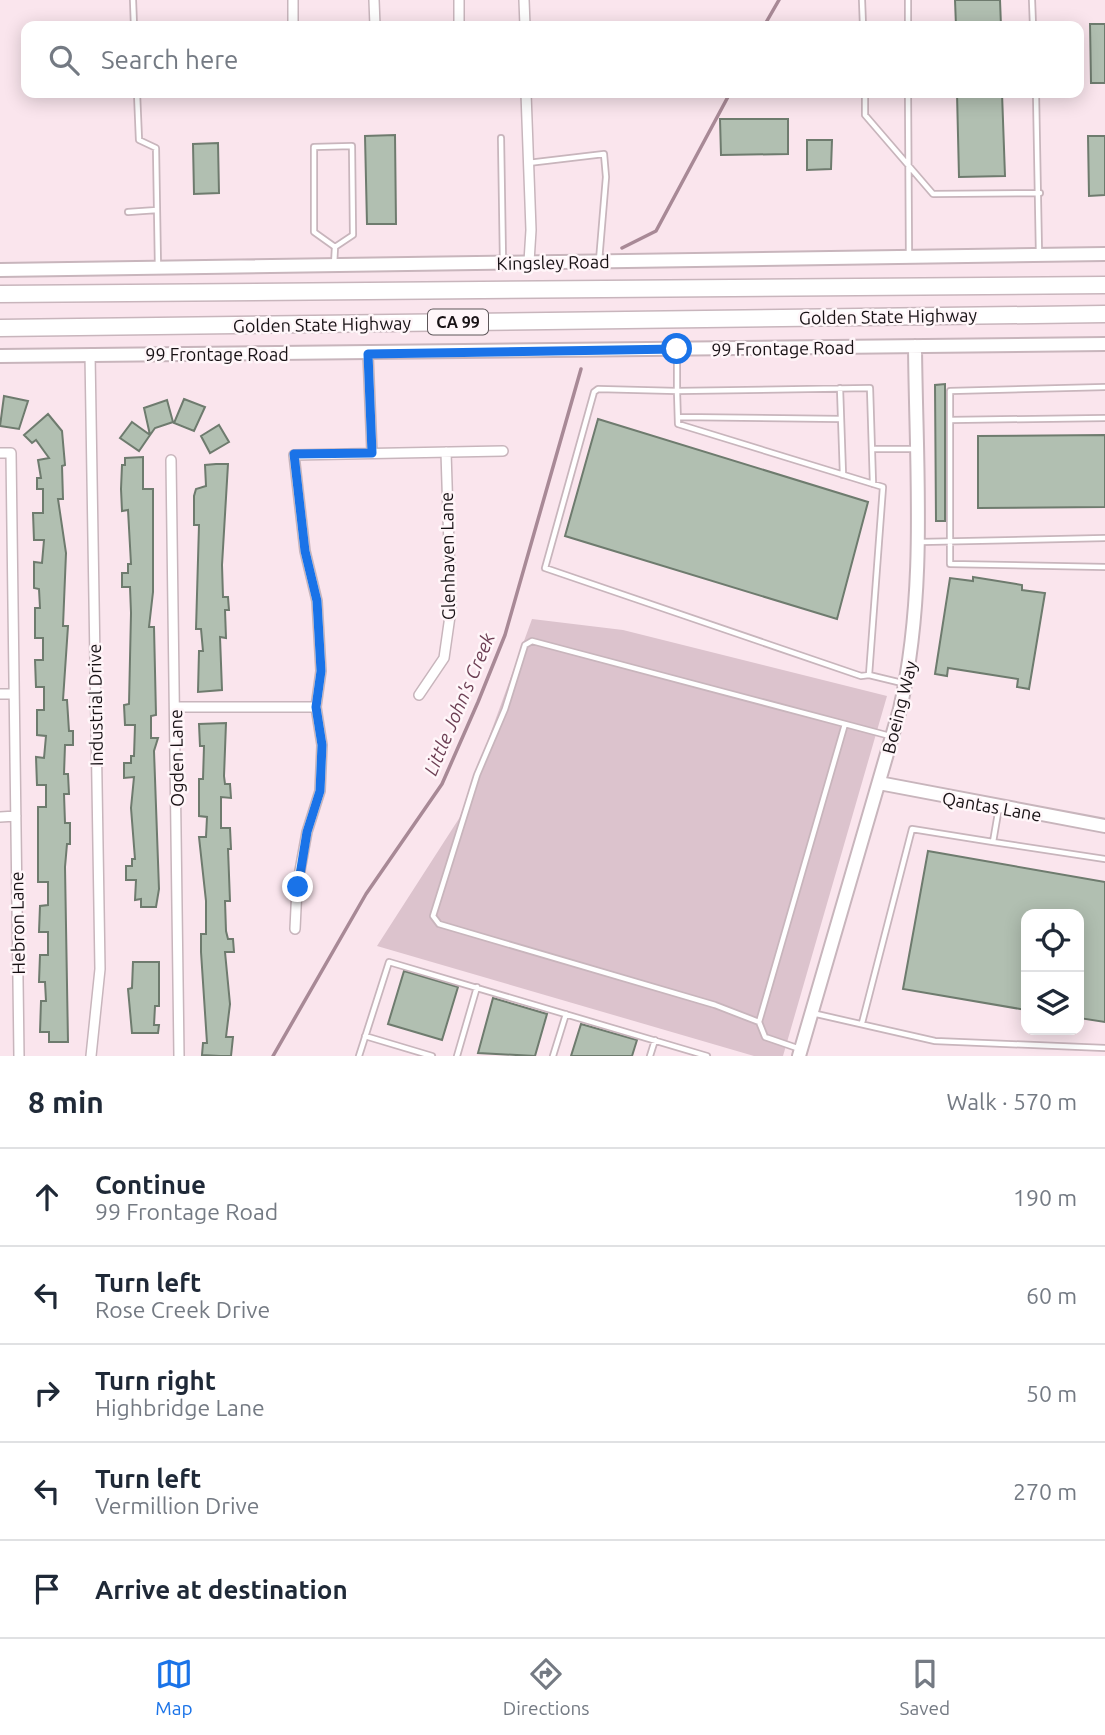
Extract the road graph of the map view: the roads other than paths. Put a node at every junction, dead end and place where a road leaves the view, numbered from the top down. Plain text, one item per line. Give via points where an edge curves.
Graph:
1 (133, 0) edge
2 (293, 0) edge
3 (374, 0) edge
4 (459, 0) edge
5 (524, 0) edge
6 (862, 0) edge
7 (908, 0) edge
8 (1032, 0) edge
9 (134, 21) edge
10 (293, 21) edge
11 (375, 21) edge
12 (458, 21) edge
13 (525, 21) edge
14 (863, 21) edge
15 (908, 21) edge
16 (1033, 21) edge
17 (137, 98) edge
18 (526, 98) edge
19 (865, 98) edge
20 (908, 98) edge
21 (1036, 98) edge
22 (501, 138) dead end
23 (528, 163) junction
24 (908, 164) junction
25 (1040, 192) junction
26 (157, 210) junction
27 (128, 212) dead end
28 (335, 247) junction
29 (1105, 254) edge
30 (1038, 255) junction
31 (909, 257) junction
32 (599, 261) junction
33 (529, 262) junction
34 (503, 263) junction
35 (334, 266) junction
36 (158, 268) junction
37 (0, 270) edge
38 (1105, 285) edge
39 (0, 294) edge
40 (1105, 314) edge
41 (0, 328) edge
42 (1105, 344) edge
43 (915, 346) junction
44 (677, 349) junction
45 (90, 354) junction
46 (368, 354) junction
47 (0, 356) edge
48 (1105, 387) edge
49 (840, 388) junction
50 (677, 391) junction
51 (678, 418) junction
52 (1105, 418) edge
53 (841, 419) junction
54 (950, 420) junction
55 (872, 449) junction
56 (915, 449) junction
57 (503, 451) dead end
58 (446, 452) junction
59 (0, 453) edge
60 (372, 453) junction
61 (171, 460) dead end
62 (843, 475) junction
63 (873, 484) junction
64 (1105, 538) edge
65 (916, 542) junction
66 (950, 542) junction
67 (1105, 567) edge
68 (869, 675) junction
69 (906, 683) junction
70 (0, 694) edge
71 (14, 694) junction
72 (419, 695) dead end
73 (176, 707) junction
74 (316, 707) junction
75 (845, 724) junction
76 (892, 737) junction
77 (879, 783) junction
78 (999, 807) junction
79 (16, 816) junction
80 (0, 817) edge
81 (1105, 826) edge
82 (993, 842) junction
83 (1105, 859) edge
84 (295, 929) dead end
85 (477, 988) junction
86 (812, 1013) junction
87 (566, 1014) junction
88 (759, 1022) junction
89 (862, 1023) junction
90 (365, 1036) junction
91 (655, 1040) junction
92 (1105, 1048) edge
93 (800, 1053) edge
94 (19, 1056) edge
95 (91, 1056) edge
96 (179, 1056) edge
97 (359, 1056) edge
98 (432, 1056) edge
99 (457, 1056) edge
100 (553, 1056) edge
101 (650, 1056) edge
102 (707, 1056) edge

1 - 9 lane
2 - 10 street
3 - 11 street
4 - 12 street
5 - 13 street
6 - 14 lane
7 - 15 lane
8 - 16 lane
17 - 26 lane via 139,140 156,148
18 - 23 street
19 - 24 lane via 865,115
20 - 24 lane
21 - 25 lane
22 - 34 lane
23 - 32 lane via 604,154
23 - 33 street
24 - 25 lane via 933,194
24 - 31 lane
25 - 30 lane
26 - 27 lane
26 - 36 lane
28 - 28 lane via 353,234 352,146 314,147 314,232
28 - 35 lane
29 - 30 street, Kingsley Road
30 - 31 street, Kingsley Road
31 - 32 street, Kingsley Road
32 - 33 street, Kingsley Road
33 - 34 street, Kingsley Road
34 - 35 street, Kingsley Road
35 - 36 street, Kingsley Road
36 - 37 street, Kingsley Road
38 - 39 highway, Golden State Highway / CA 99
40 - 41 highway, Golden State Highway / CA 99
42 - 43 street, 99 Frontage Road
43 - 44 street, 99 Frontage Road
43 - 56 street, Boeing Way
44 - 46 street, 99 Frontage Road
44 - 50 lane
45 - 46 street, 99 Frontage Road
45 - 47 street, 99 Frontage Road
45 - 95 street, Industrial Drive via 100,969
46 - 60 street
48 - 54 lane via 950,391
49 - 50 lane
49 - 53 lane
49 - 55 lane via 870,388
50 - 51 lane
50 - 68 lane via 594,392 544,568
51 - 53 lane
51 - 62 lane via 678,424
52 - 54 lane
53 - 62 lane
54 - 66 lane
55 - 56 lane
55 - 63 lane
56 - 65 street, Boeing Way
57 - 58 street
58 - 60 street
58 - 72 street, Glenhaven Lane via 451,609 444,658
59 - 71 street, Hebron Lane via 11,453
60 - 74 street via 294,454 305,551 317,601 321,671
61 - 73 street, Ogden Lane
62 - 63 lane
63 - 68 lane via 883,487
64 - 66 lane
65 - 66 lane
65 - 69 street, Boeing Way via 915,636
66 - 67 lane via 950,564
68 - 69 lane
69 - 76 street, Boeing Way
70 - 71 street
71 - 79 street, Hebron Lane
73 - 74 street
73 - 96 street, Ogden Lane
74 - 84 street via 322,745 320,791 307,832
75 - 76 lane
75 - 88 lane
75 - 88 lane via 532,641 525,645 450,856 433,916 439,924
76 - 77 street, Boeing Way
77 - 78 street, Qantas Lane
77 - 86 street, Boeing Way
78 - 81 street, Qantas Lane
78 - 82 lane
79 - 80 street
79 - 94 street, Hebron Lane
82 - 83 lane
82 - 89 lane via 912,830
85 - 87 lane
85 - 90 lane via 388,962
85 - 99 lane
86 - 89 lane
86 - 93 street, Boeing Way
87 - 91 lane
87 - 100 lane
88 - 93 lane via 765,1037
89 - 92 lane via 934,1041
90 - 97 lane
90 - 98 lane
91 - 101 lane
91 - 102 lane

